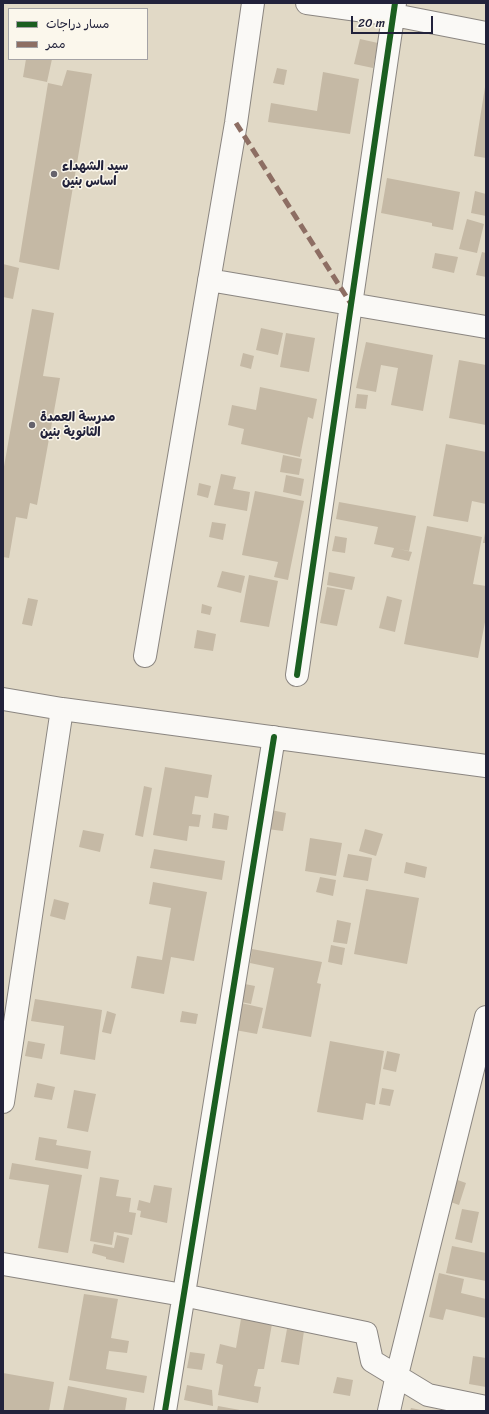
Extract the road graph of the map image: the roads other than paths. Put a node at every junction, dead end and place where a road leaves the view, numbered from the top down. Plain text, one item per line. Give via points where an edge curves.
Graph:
1 (253, 3) edge
2 (306, 3) edge
3 (395, 9) edge
4 (486, 33) edge
5 (209, 280) junction
6 (352, 305) junction
7 (486, 327) edge
8 (145, 656) dead end
9 (297, 675) dead end
10 (3, 699) edge
11 (62, 709) junction
12 (274, 737) junction
13 (486, 766) edge
14 (485, 1022) edge
15 (4, 1094) edge
16 (3, 1264) edge
17 (183, 1295) junction
18 (397, 1375) junction
19 (486, 1407) edge
20 (165, 1411) edge
21 (389, 1411) edge

1 - 5 street via 236,123
2 - 3 street
3 - 4 street
3 - 6 street
5 - 6 street
5 - 8 street
6 - 7 street
6 - 9 street
10 - 11 street
11 - 12 street
11 - 15 street
12 - 13 street
12 - 17 street
14 - 18 street
16 - 17 street
17 - 18 street via 366,1333 372,1361
17 - 20 street
18 - 19 street via 428,1395
18 - 21 street

